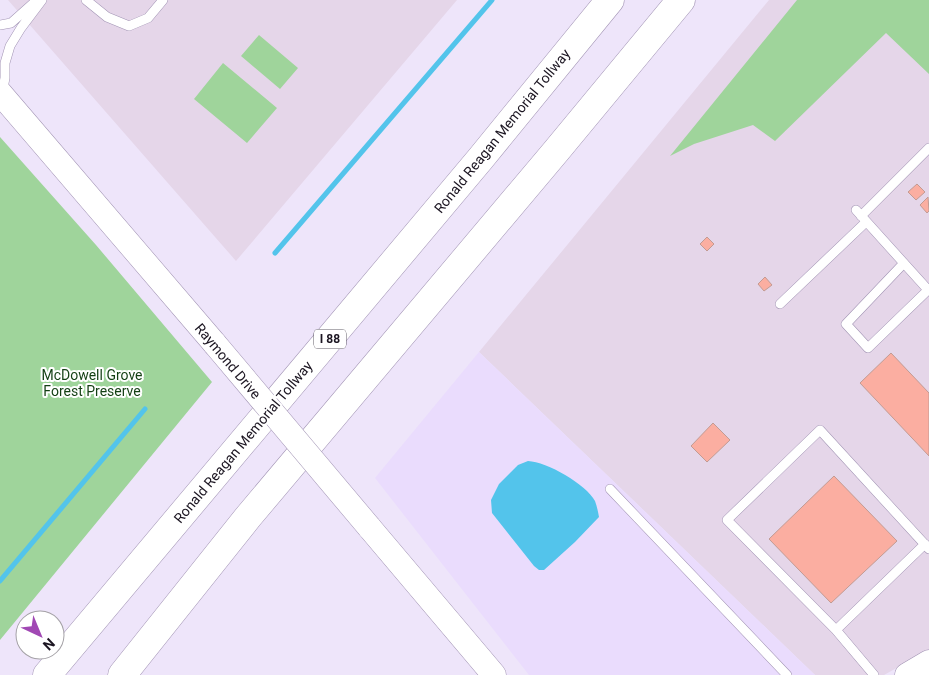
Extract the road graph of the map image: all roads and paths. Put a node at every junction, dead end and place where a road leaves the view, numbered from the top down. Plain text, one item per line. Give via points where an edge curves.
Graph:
1 (37, 0) edge
2 (42, 0) edge
3 (86, 0) edge
4 (163, 0) edge
5 (610, 0) edge
6 (681, 0) edge
7 (0, 26) edge
8 (1, 94) edge
9 (928, 150) edge
10 (861, 216) junction
11 (904, 263) junction
12 (928, 288) edge
13 (780, 304) dead end
14 (610, 489) dead end
15 (927, 547) edge
16 (836, 630) junction
17 (929, 662) edge
18 (47, 675) edge
19 (122, 675) edge
20 (494, 675) edge
21 (787, 675) edge
22 (874, 675) edge
23 (907, 675) edge

1 - 7 lane via 11,24
2 - 8 lane via 10,46
3 - 4 lane via 107,17 129,26 148,18
5 - 18 highway, Ronald Reagan Memorial Tollway / I 88 via 475,166
6 - 19 highway via 254,509
8 - 20 street, Raymond Drive, bridge
9 - 10 lane
10 - 11 lane
10 - 13 lane
11 - 12 lane
11 - 12 lane via 846,324 868,348
14 - 21 lane
15 - 16 lane
15 - 16 lane via 820,430 728,520
16 - 22 lane
17 - 23 street

